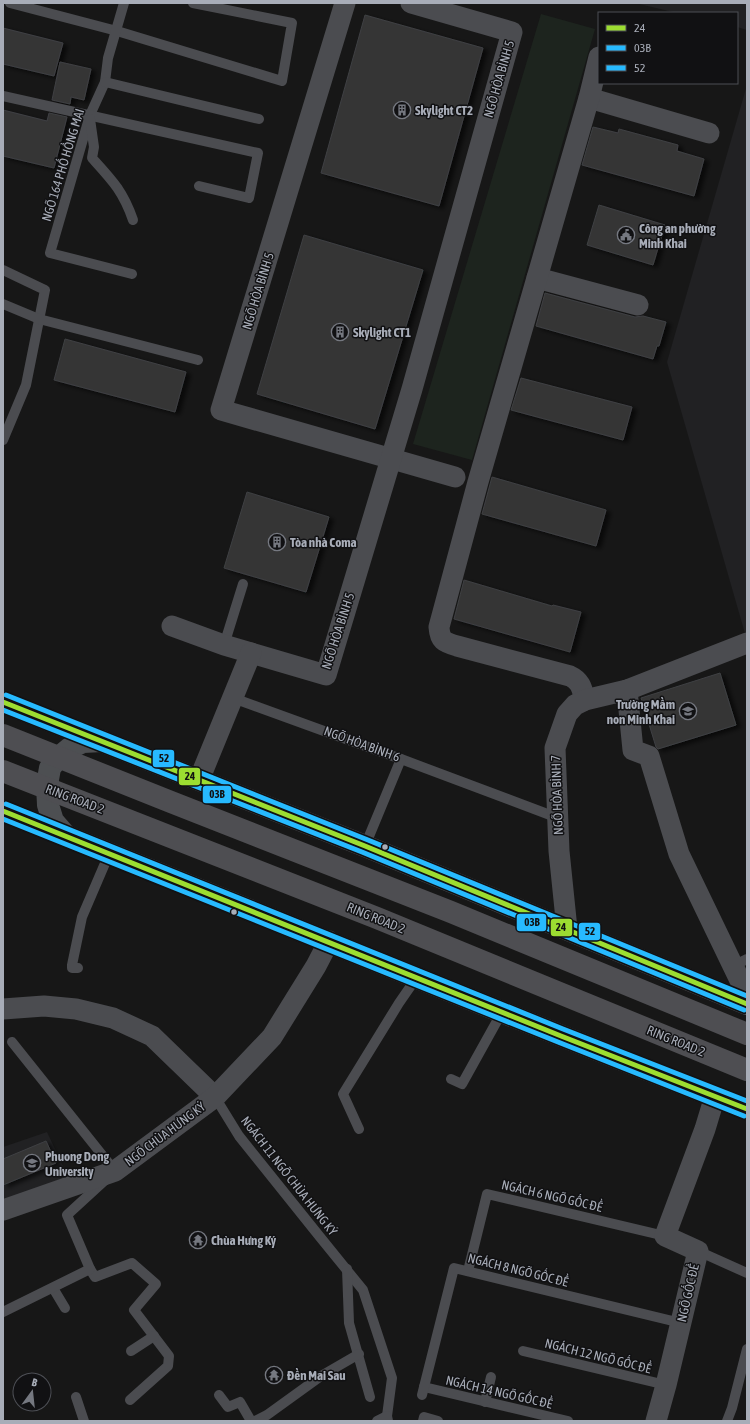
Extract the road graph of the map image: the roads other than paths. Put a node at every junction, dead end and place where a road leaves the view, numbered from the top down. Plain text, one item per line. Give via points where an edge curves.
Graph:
1 (10, 3) edge
2 (124, 3) edge
3 (193, 3) edge
4 (345, 3) edge
5 (411, 3) edge
6 (117, 31) junction
7 (598, 61) edge
8 (105, 82) junction
9 (3, 96) edge
10 (589, 98) junction
11 (90, 115) junction
12 (259, 120) dead end
13 (709, 133) dead end
14 (198, 186) dead end
15 (133, 220) dead end
16 (3, 270) edge
17 (132, 274) dead end
18 (537, 278) junction
19 (3, 304) edge
20 (638, 305) dead end
21 (39, 319) junction
22 (198, 360) dead end
23 (3, 440) edge
24 (391, 459) junction
25 (455, 477) dead end
26 (243, 584) dead end
27 (172, 626) dead end
28 (747, 643) edge
29 (224, 645) junction
30 (251, 653) junction
31 (627, 690) junction
32 (233, 698) junction
33 (585, 700) junction
34 (3, 702) edge
35 (3, 735) edge
36 (102, 741) junction
37 (401, 758) junction
38 (3, 771) edge
39 (199, 780) junction
40 (3, 811) edge
41 (558, 818) junction
42 (66, 836) junction
43 (365, 846) junction
44 (109, 854) junction
45 (567, 929) junction
46 (329, 941) junction
47 (740, 962) edge
48 (78, 968) dead end
49 (417, 977) junction
50 (747, 995) edge
51 (747, 1004) edge
52 (3, 1009) edge
53 (502, 1012) junction
54 (747, 1034) edge
55 (12, 1042) dead end
56 (747, 1070) edge
57 (451, 1080) dead end
58 (215, 1096) junction
59 (715, 1096) junction
60 (747, 1109) edge
61 (359, 1129) dead end
62 (114, 1171) junction
63 (3, 1210) edge
64 (665, 1236) junction
65 (698, 1251) junction
66 (346, 1268) junction
67 (90, 1270) junction
68 (468, 1271) junction
69 (747, 1273) edge
70 (53, 1288) junction
71 (65, 1308) dead end
72 (3, 1312) edge
73 (681, 1323) junction
74 (154, 1336) junction
75 (747, 1349) edge
76 (131, 1351) dead end
77 (523, 1351) dead end
78 (359, 1354) junction
79 (491, 1377) dead end
80 (666, 1386) junction
81 (423, 1391) joint
82 (219, 1395) dead end
83 (76, 1397) dead end
84 (370, 1397) dead end
85 (130, 1400) dead end
86 (485, 1402) junction
87 (387, 1419) edge
88 (84, 1421) edge
89 (251, 1421) edge
90 (255, 1421) edge
91 (377, 1421) edge
92 (423, 1421) edge
93 (438, 1421) edge
94 (568, 1421) edge
95 (656, 1421) edge
96 (727, 1421) edge

1 - 6 lane
2 - 6 lane, NGÕ 164 PHỐ HỒNG MAI
3 - 6 lane via 292,23 282,81
4 - 24 street, NGÕ HÒA BÌNH 5 via 221,410
5 - 24 street, NGÕ HÒA BÌNH 5 via 512,32
6 - 8 lane, NGÕ 164 PHỐ HỒNG MAI via 108,58
7 - 10 street
8 - 11 lane, NGÕ 164 PHỐ HỒNG MAI
8 - 12 lane
9 - 11 lane
10 - 13 street
10 - 18 street
11 - 14 lane via 258,154 249,198
11 - 15 lane via 94,148 92,158 116,183
11 - 17 lane, NGÕ 164 PHỐ HỒNG MAI via 50,253
16 - 21 lane via 45,290
18 - 20 street
18 - 33 street via 442,613 440,636 444,642 577,679 582,686
19 - 21 lane
21 - 22 lane
21 - 23 lane via 26,385
24 - 25 street, NGÕ HÒA BÌNH 5
24 - 30 street, NGÕ HÒA BÌNH 5 via 326,675
26 - 29 lane
27 - 29 street, NGÕ HÒA BÌNH 5
28 - 31 street, NGÕ HÒA BÌNH 7
29 - 30 street, NGÕ HÒA BÌNH 5
30 - 32 street
31 - 33 street, NGÕ HÒA BÌNH 7
31 - 47 street via 633,750 649,756 679,854
32 - 37 lane, NGÕ HÒA BÌNH 6
32 - 39 street
33 - 41 street, NGÕ HÒA BÌNH 7 via 575,705 567,714 556,748
34 - 36 main road
35 - 54 highway via 451,912
36 - 39 main road
36 - 42 main road via 83,742 70,748 50,768 47,785 48,805 53,821
37 - 41 lane, NGÕ HÒA BÌNH 6
37 - 43 lane
38 - 56 highway, RING ROAD 2 via 377,918
39 - 43 main road
40 - 42 main road
41 - 45 street, NGÕ HÒA BÌNH 7
42 - 44 main road
43 - 45 main road
44 - 46 main road
44 - 48 lane via 79,927 72,965 72,968
45 - 51 main road
46 - 49 main road
46 - 58 street, NGÕ CHÙA HƯNG KÝ via 272,1037
47 - 50 street
49 - 53 main road
49 - 61 lane via 398,1003 343,1094
52 - 58 street, NGÕ CHÙA HƯNG KÝ via 44,1006 76,1009 113,1018 152,1036
53 - 57 lane via 462,1084
53 - 59 main road
55 - 62 lane
58 - 62 street, NGÕ CHÙA HƯNG KÝ
58 - 66 lane, NGÁCH 11 NGÕ CHÙA HƯNG KÝ via 239,1136
59 - 60 main road
59 - 64 street
62 - 63 street, NGÕ CHÙA HƯNG KÝ
62 - 67 lane, NGÕ CHÙA HƯNG KÝ via 68,1215
64 - 65 street, NGÕ GỐC ĐỀ
64 - 68 lane, NGÁCH 6 NGÕ GỐC ĐỀ via 486,1194
65 - 69 lane
65 - 73 street, NGÕ GỐC ĐỀ
66 - 78 lane via 349,1323
66 - 87 lane, NGÁCH 11 NGÕ CHÙA HƯNG KÝ via 363,1290 392,1378
67 - 70 lane
67 - 74 lane via 95,1277 132,1263 156,1284 134,1310
68 - 73 lane, NGÁCH 8 NGÕ GỐC ĐỀ
68 - 81 lane, NGÁCH 8 NGÕ GỐC ĐỀ via 454,1268
70 - 71 lane
70 - 72 lane
73 - 80 street, NGÕ GỐC ĐỀ
74 - 76 lane
74 - 85 lane via 169,1356 168,1366
75 - 96 lane
77 - 80 lane, NGÁCH 12 NGÕ GỐC ĐỀ
78 - 84 lane
78 - 90 lane via 321,1376
79 - 86 lane
80 - 95 street, NGÕ GỐC ĐỀ
81 - 86 lane, NGÁCH 14 NGÕ GỐC ĐỀ
82 - 89 lane via 228,1407 240,1402
83 - 88 lane
86 - 94 lane, NGÁCH 14 NGÕ GỐC ĐỀ
87 - 91 lane
92 - 93 lane via 424,1418

